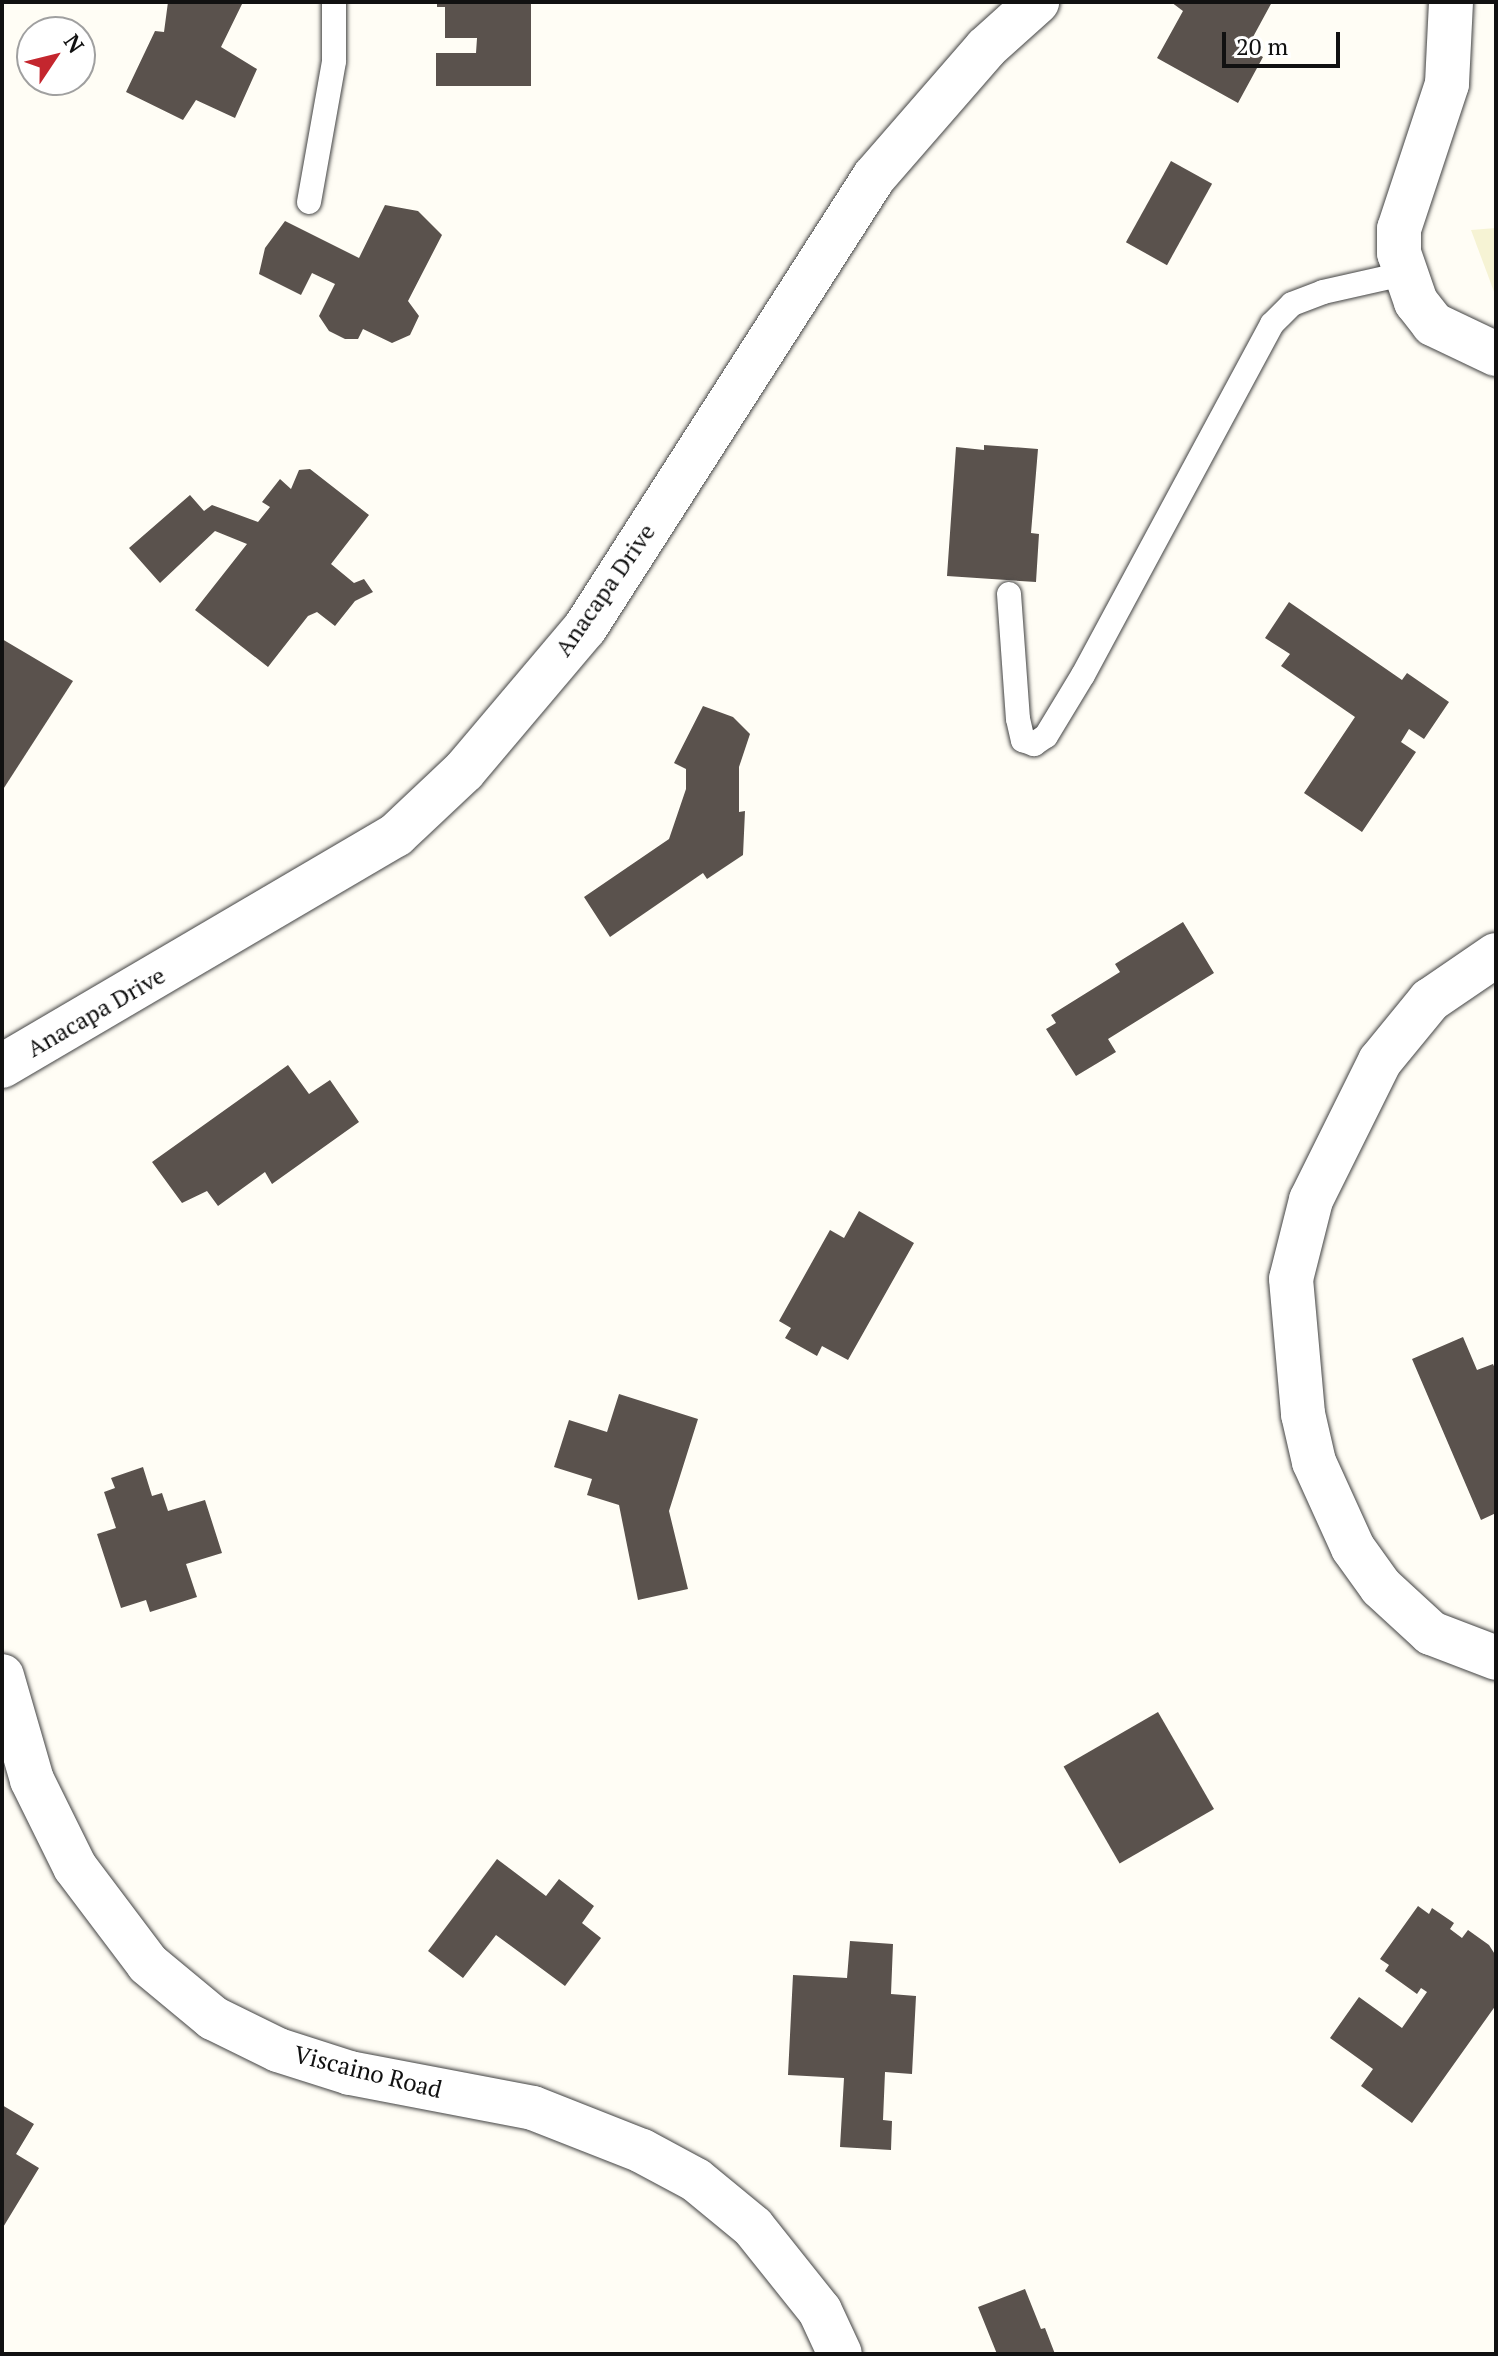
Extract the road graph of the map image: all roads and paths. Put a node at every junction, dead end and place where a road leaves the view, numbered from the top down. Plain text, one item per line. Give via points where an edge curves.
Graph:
1 (334, 2) edge
2 (1037, 2) edge
3 (1451, 2) edge
4 (309, 202) dead end
5 (1403, 274) junction
6 (1496, 354) edge
7 (1009, 594) dead end
8 (1496, 955) edge
9 (2, 1066) edge
10 (1496, 1658) edge
11 (2, 1676) edge
12 (840, 2354) edge

1 - 4 lane via 334,61
2 - 9 street, Anacapa Drive via 986,48 874,177 585,628 464,771 396,835
3 - 5 street via 1447,84 1399,229
5 - 6 street via 1433,324
5 - 7 lane via 1323,292 1292,304 1272,324 1083,675 1046,736 1034,744 1023,740 1018,719
8 - 10 street via 1430,1000 1380,1061 1311,1200 1291,1279 1303,1414 1314,1462 1353,1548 1381,1587 1431,1633
11 - 12 street, Viscaino Road via 32,1780 75,1867 148,1964 213,2018 278,2050 350,2073 533,2108 642,2151 696,2180 753,2227 820,2311

